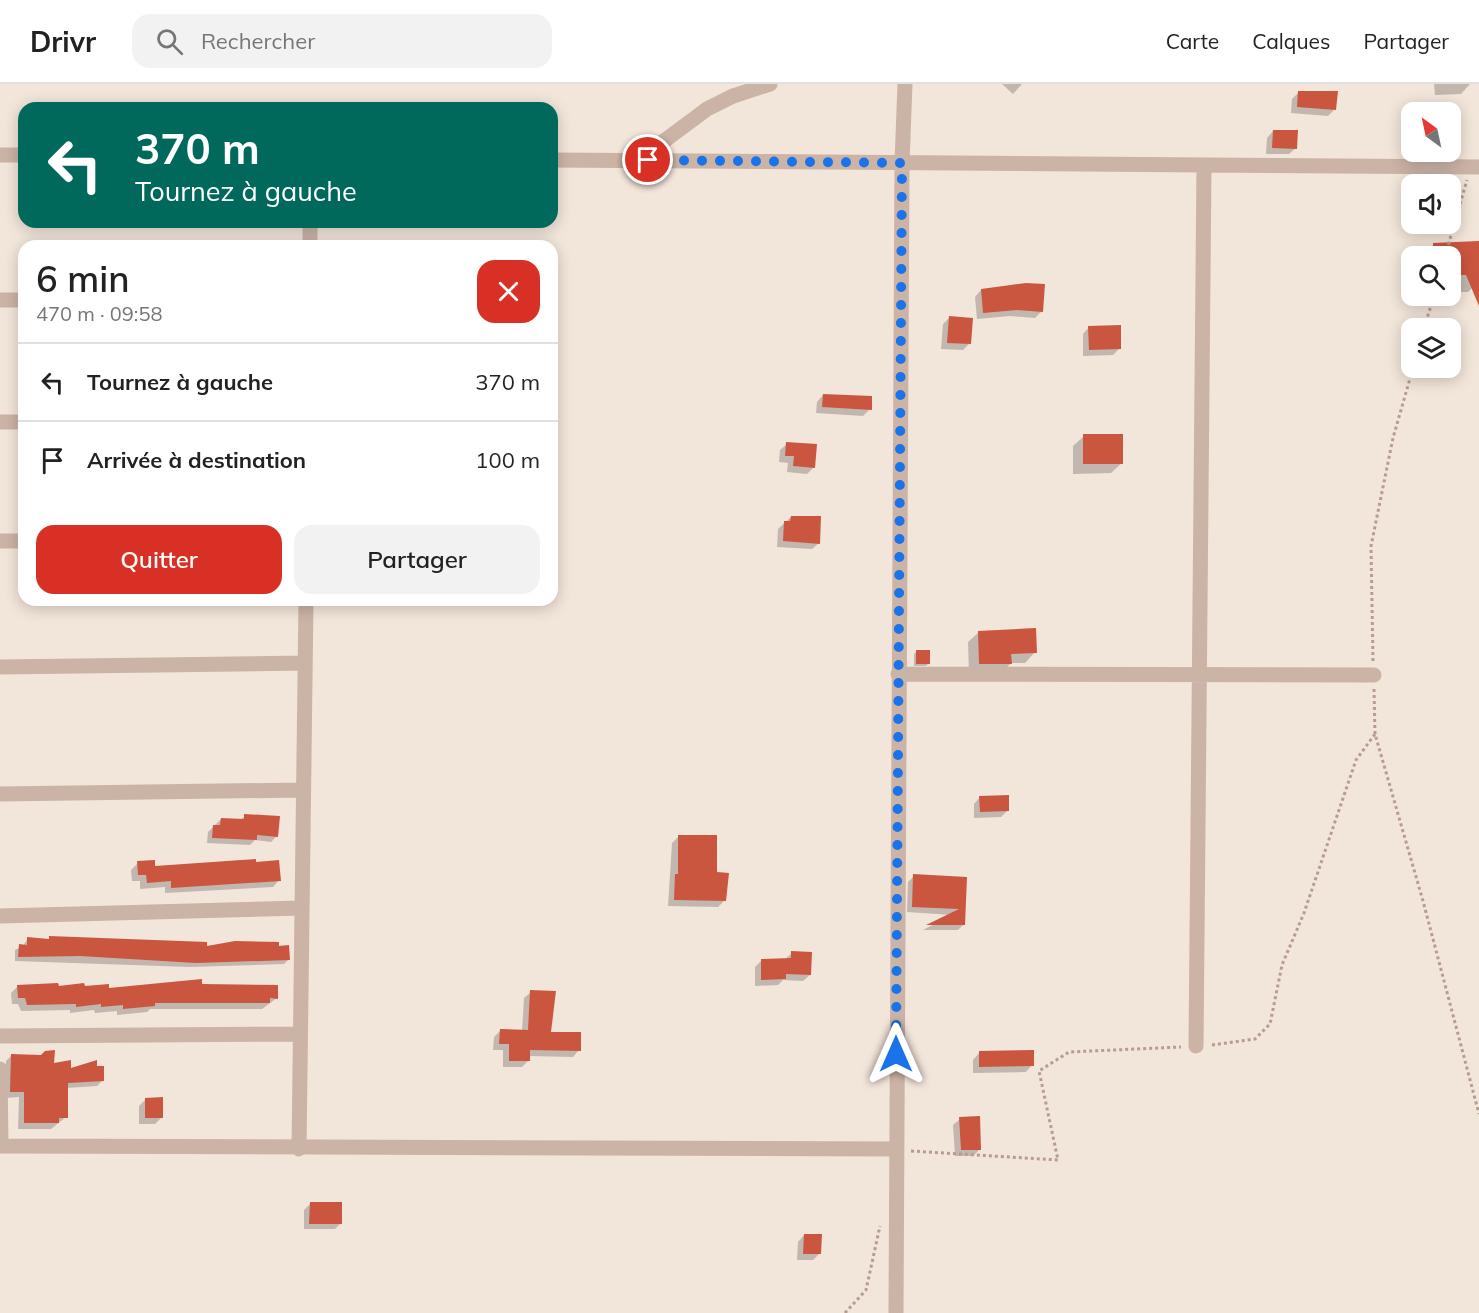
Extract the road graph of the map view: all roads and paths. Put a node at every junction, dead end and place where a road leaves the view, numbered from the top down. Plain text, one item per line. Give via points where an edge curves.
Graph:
1 (770, 84) edge
2 (905, 84) edge
3 (0, 155) edge
4 (18, 155) edge
5 (558, 160) edge
6 (625, 160) junction
7 (902, 163) junction
8 (1204, 165) junction
9 (1475, 167) edge
10 (1448, 246) edge
11 (0, 300) edge
12 (18, 300) edge
13 (1410, 378) edge
14 (0, 422) edge
15 (18, 422) edge
16 (0, 541) edge
17 (18, 542) edge
18 (306, 606) edge
19 (305, 663) junction
20 (0, 667) edge
21 (898, 674) junction
22 (1200, 674) junction
23 (1374, 675) junction
24 (1375, 734) junction
25 (303, 790) junction
26 (0, 794) edge
27 (302, 908) junction
28 (0, 916) edge
29 (300, 1034) junction
30 (0, 1036) edge
31 (1196, 1046) junction
32 (0, 1069) edge
33 (1479, 1114) edge
34 (299, 1149) junction
35 (896, 1149) junction
36 (880, 1225) dead end
37 (845, 1313) edge
38 (896, 1313) edge

1 - 6 street via 707,109 664,141
2 - 7 street
3 - 4 street
5 - 6 street
6 - 7 street
7 - 8 street
7 - 21 street
8 - 9 street
8 - 22 street
9 - 10 path
11 - 12 street
13 - 23 path via 1393,438 1371,546
14 - 15 street
16 - 17 street
18 - 19 street
19 - 20 street
19 - 25 street
21 - 22 street
21 - 35 street
22 - 23 street
22 - 31 street
23 - 24 path
24 - 31 path via 1356,760 1304,913 1282,965 1270,1024 1255,1039
24 - 33 path
25 - 26 street
25 - 27 street
27 - 28 street
27 - 29 street
29 - 30 street
29 - 34 street
31 - 35 path via 1069,1052 1039,1071 1058,1160
32 - 34 street via 1,1146
34 - 35 street
35 - 38 street
36 - 37 path via 866,1290

